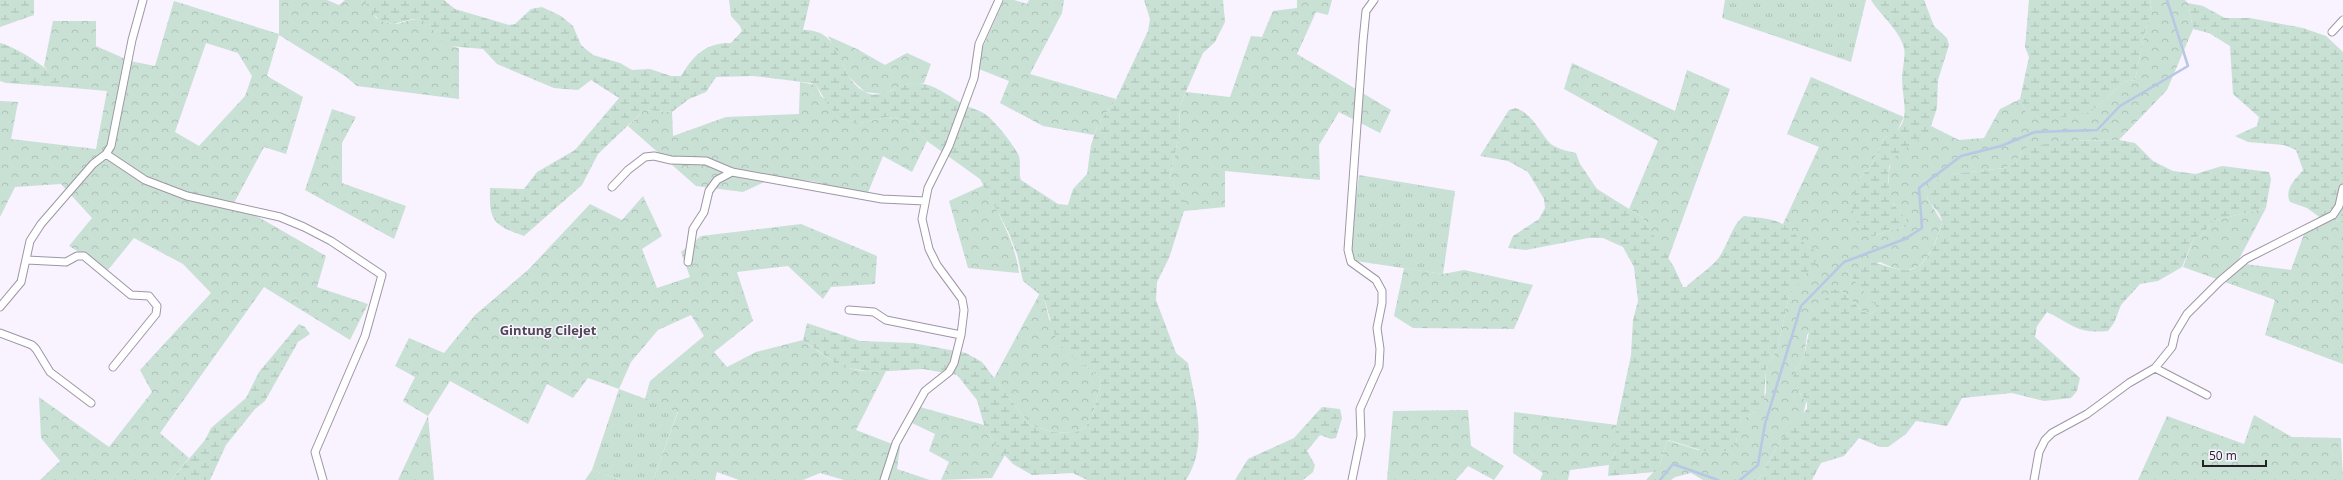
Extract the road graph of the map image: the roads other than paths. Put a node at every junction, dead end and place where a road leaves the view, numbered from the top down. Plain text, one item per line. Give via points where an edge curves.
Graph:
1 (143, 0) edge
2 (999, 0) edge
3 (1374, 0) edge
4 (2343, 20) edge
5 (2332, 32) dead end
6 (106, 154) junction
7 (732, 172) junction
8 (612, 187) dead end
9 (2343, 188) edge
10 (925, 201) junction
11 (27, 260) junction
12 (688, 262) dead end
13 (0, 307) edge
14 (849, 310) dead end
15 (0, 333) edge
16 (961, 335) junction
17 (113, 367) dead end
18 (2155, 368) junction
19 (2207, 395) dead end
20 (91, 403) dead end
21 (323, 480) edge
22 (884, 480) edge
23 (1352, 480) edge
24 (2034, 480) edge

1 - 6 street via 132,40 111,146
2 - 10 street via 979,44 974,78 949,146 928,188
3 - 23 street via 1366,11 1348,250 1351,262 1376,280 1382,291 1377,328 1380,360 1376,377 1360,409 1361,436
4 - 5 street
6 - 11 street via 93,164 41,224 30,241
6 - 21 street via 145,180 186,196 280,217 304,227 331,241 382,275 365,336 315,452
7 - 8 street via 706,161 645,157
7 - 10 street via 882,199
7 - 12 street via 717,180 709,190 704,212 693,229
9 - 18 street via 2339,206 2333,214 2246,259 2196,303 2175,334 2172,347
10 - 16 street via 922,219 929,249 937,266 962,299 964,310
11 - 13 street via 21,282
11 - 17 street via 66,262 77,256 84,256 131,296 149,296 157,306 156,314
14 - 16 street via 874,312 886,320
15 - 20 street via 32,345 50,372
16 - 22 street via 954,363 949,372 925,391 899,437
18 - 19 street
18 - 24 street via 2129,382 2087,414 2052,433 2039,452

